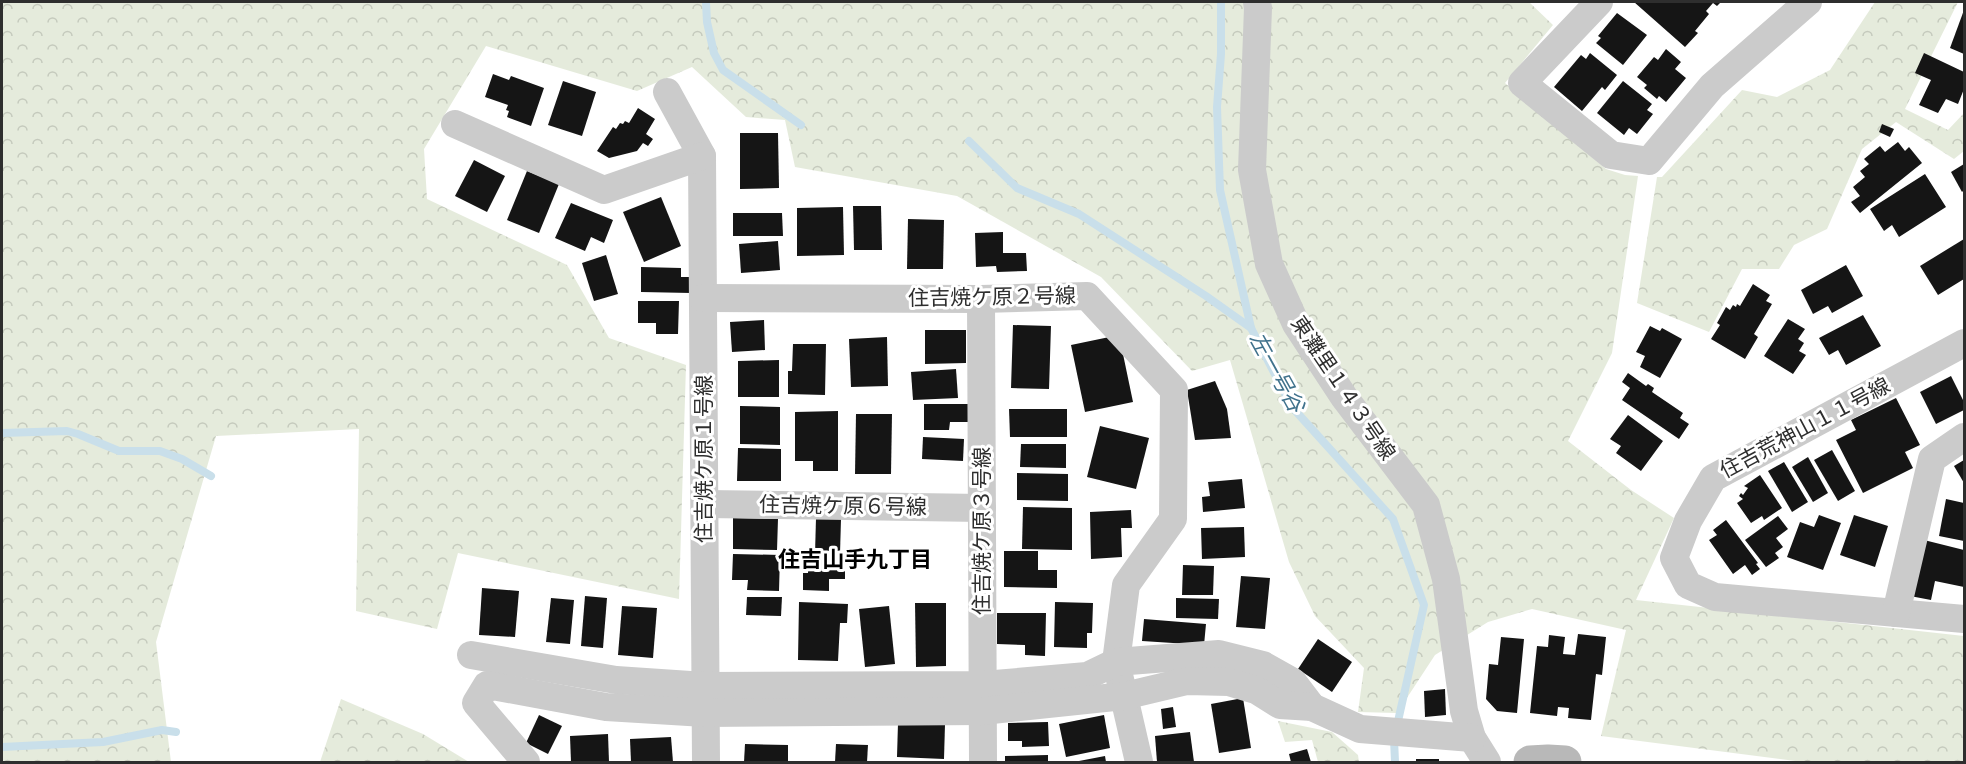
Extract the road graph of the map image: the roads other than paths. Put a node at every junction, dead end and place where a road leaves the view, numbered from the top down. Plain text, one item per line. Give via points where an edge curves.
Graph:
1 (1257, 2) edge
2 (1599, 2) edge
3 (1808, 2) edge
4 (667, 92) dead end
5 (455, 124) dead end
6 (702, 156) junction
7 (703, 298) junction
8 (981, 299) junction
9 (1965, 343) edge
10 (1965, 437) edge
11 (705, 504) junction
12 (982, 508) junction
13 (1896, 613) junction
14 (1965, 619) edge
15 (471, 655) dead end
16 (1116, 662) junction
17 (1124, 696) junction
18 (983, 698) junction
19 (705, 700) junction
20 (1312, 707) junction
21 (1472, 738) junction
22 (526, 762) edge
23 (706, 762) edge
24 (983, 762) edge
25 (1139, 762) edge
26 (1486, 762) edge
27 (1530, 762) edge
28 (1565, 762) edge

1 - 21 street, 東灘里１４３号線 via 1252,170 1269,264 1296,324 1344,397 1426,505 1446,579 1464,711
2 - 3 street via 1522,83 1611,155 1649,161 1712,86
4 - 6 street, 住吉焼ケ原１号線
5 - 6 street via 604,190
6 - 7 street, 住吉焼ケ原１号線
7 - 8 street, 住吉焼ケ原２号線
7 - 11 street, 住吉焼ケ原１号線
8 - 12 street, 住吉焼ケ原３号線
8 - 16 street, 住吉焼ケ原２号線 via 1087,296 1174,390 1173,519 1126,585
9 - 13 street, 住吉荒神山１１号線 via 1713,478 1688,521 1674,558 1688,585 1715,597
10 - 13 street via 1932,459
11 - 12 street, 住吉焼ケ原６号線
11 - 19 street, 住吉焼ケ原１号線
12 - 18 street, 住吉焼ケ原３号線
13 - 14 street, 住吉荒神山１１号線
15 - 19 street
16 - 17 street, 住吉焼ケ原２号線
16 - 18 street via 1087,676
16 - 20 street via 1219,654 1263,665 1293,682
17 - 18 street
17 - 20 street via 1187,681 1229,682 1256,690 1280,705
17 - 25 street, 住吉焼ケ原２号線
18 - 19 street
18 - 24 street, 住吉焼ケ原３号線
19 - 22 street via 606,707 487,686 476,703
19 - 23 street, 住吉焼ケ原１号線
20 - 21 street via 1360,729
21 - 26 street, 東灘里１４３号線
27 - 28 street

